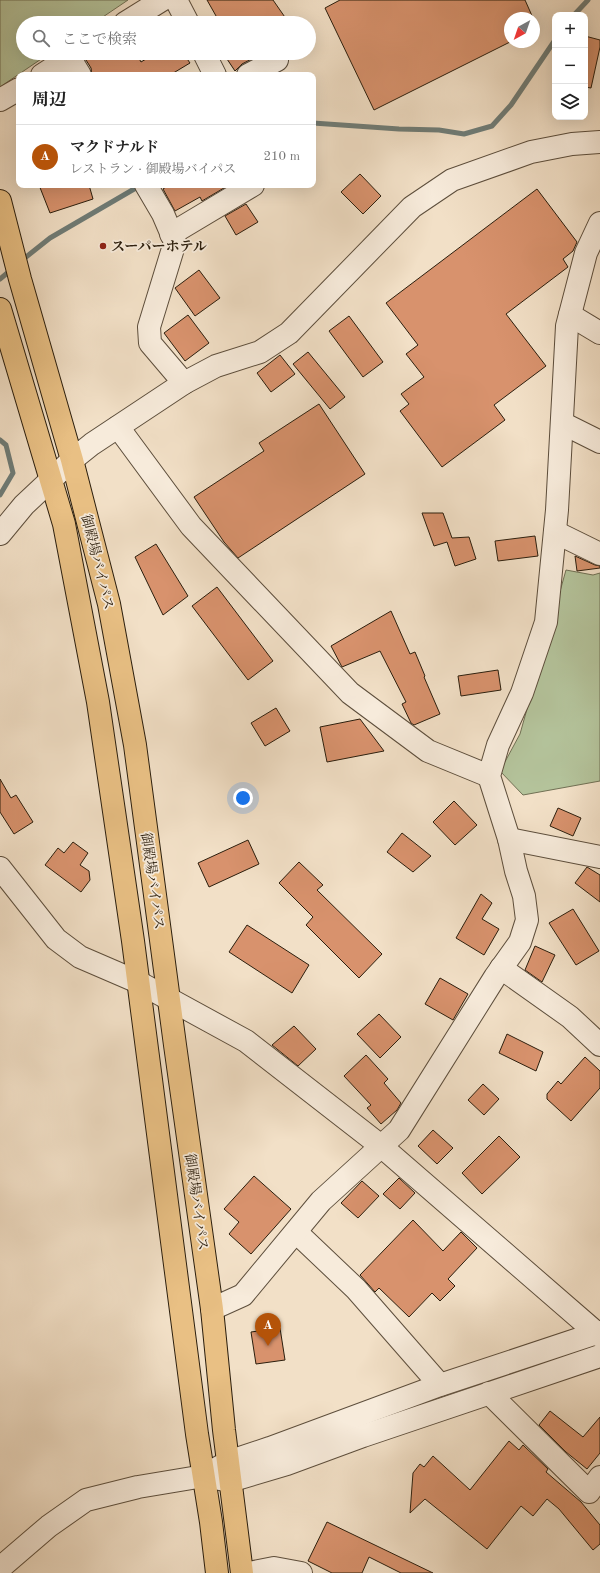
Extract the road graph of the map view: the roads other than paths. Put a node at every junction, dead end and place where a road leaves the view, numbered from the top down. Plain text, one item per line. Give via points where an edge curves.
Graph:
1 (162, 0) edge
2 (176, 0) edge
3 (136, 16) edge
4 (184, 16) edge
5 (208, 60) edge
6 (277, 60) dead end
7 (75, 62) edge
8 (50, 72) edge
9 (214, 72) edge
10 (254, 72) edge
11 (16, 91) edge
12 (0, 100) edge
13 (600, 142) edge
14 (148, 188) edge
15 (248, 188) edge
16 (0, 202) edge
17 (600, 223) edge
18 (171, 234) junction
19 (0, 309) edge
20 (570, 315) junction
21 (600, 333) edge
22 (184, 383) junction
23 (562, 423) junction
24 (118, 427) junction
25 (600, 442) edge
26 (72, 460) junction
27 (51, 481) junction
28 (555, 532) junction
29 (0, 534) edge
30 (600, 554) edge
31 (489, 776) junction
32 (509, 839) junction
33 (600, 856) edge
34 (0, 868) edge
35 (501, 968) junction
36 (138, 982) junction
37 (170, 1000) junction
38 (600, 1045) edge
39 (381, 1146) junction
40 (296, 1232) junction
41 (212, 1309) junction
42 (599, 1333) edge
43 (600, 1356) edge
44 (440, 1386) junction
45 (488, 1393) junction
46 (229, 1471) junction
47 (204, 1476) junction
48 (600, 1477) edge
49 (0, 1568) edge
50 (217, 1573) edge
51 (242, 1573) edge
52 (249, 1573) edge
53 (301, 1573) edge

1 - 3 street
2 - 4 street
5 - 9 street
6 - 10 street
7 - 8 street
11 - 12 street
13 - 22 street via 572,144 531,152 452,180 412,207 289,333 260,352 216,366
14 - 18 street
15 - 18 street
16 - 26 highway, 御殿場バイパス
17 - 20 street via 586,253
18 - 22 street via 175,242 149,327 150,343
19 - 27 highway, 御殿場バイパス
20 - 21 street
20 - 23 street via 567,326
22 - 24 street
23 - 25 street
23 - 28 street
24 - 26 street
24 - 31 street via 191,526 350,693 428,751
26 - 27 street
26 - 37 highway, 御殿場バイパス via 109,604 135,745
27 - 29 street via 24,505
27 - 36 highway, 御殿場バイパス via 64,524 98,702
28 - 30 street
28 - 31 street via 546,622 522,693 498,745
31 - 32 street
32 - 33 street
32 - 35 street via 528,920 520,942
34 - 36 street via 56,939 80,957
35 - 38 street via 570,1017
35 - 39 street via 399,1130
36 - 37 street
36 - 47 highway, 御殿場バイパス
37 - 39 street via 246,1042
37 - 41 highway, 御殿場バイパス
39 - 40 street via 321,1201
39 - 42 street
40 - 41 street via 244,1295
40 - 44 street via 356,1289
41 - 46 highway, 御殿場バイパス
42 - 44 street
43 - 45 street
44 - 46 street via 270,1448
45 - 46 street via 287,1464
45 - 48 street via 588,1492
46 - 47 street
46 - 51 highway, 御殿場バイパス
47 - 49 street via 138,1487 86,1500 49,1526
47 - 50 highway, 御殿場バイパス
52 - 53 street via 274,1568

